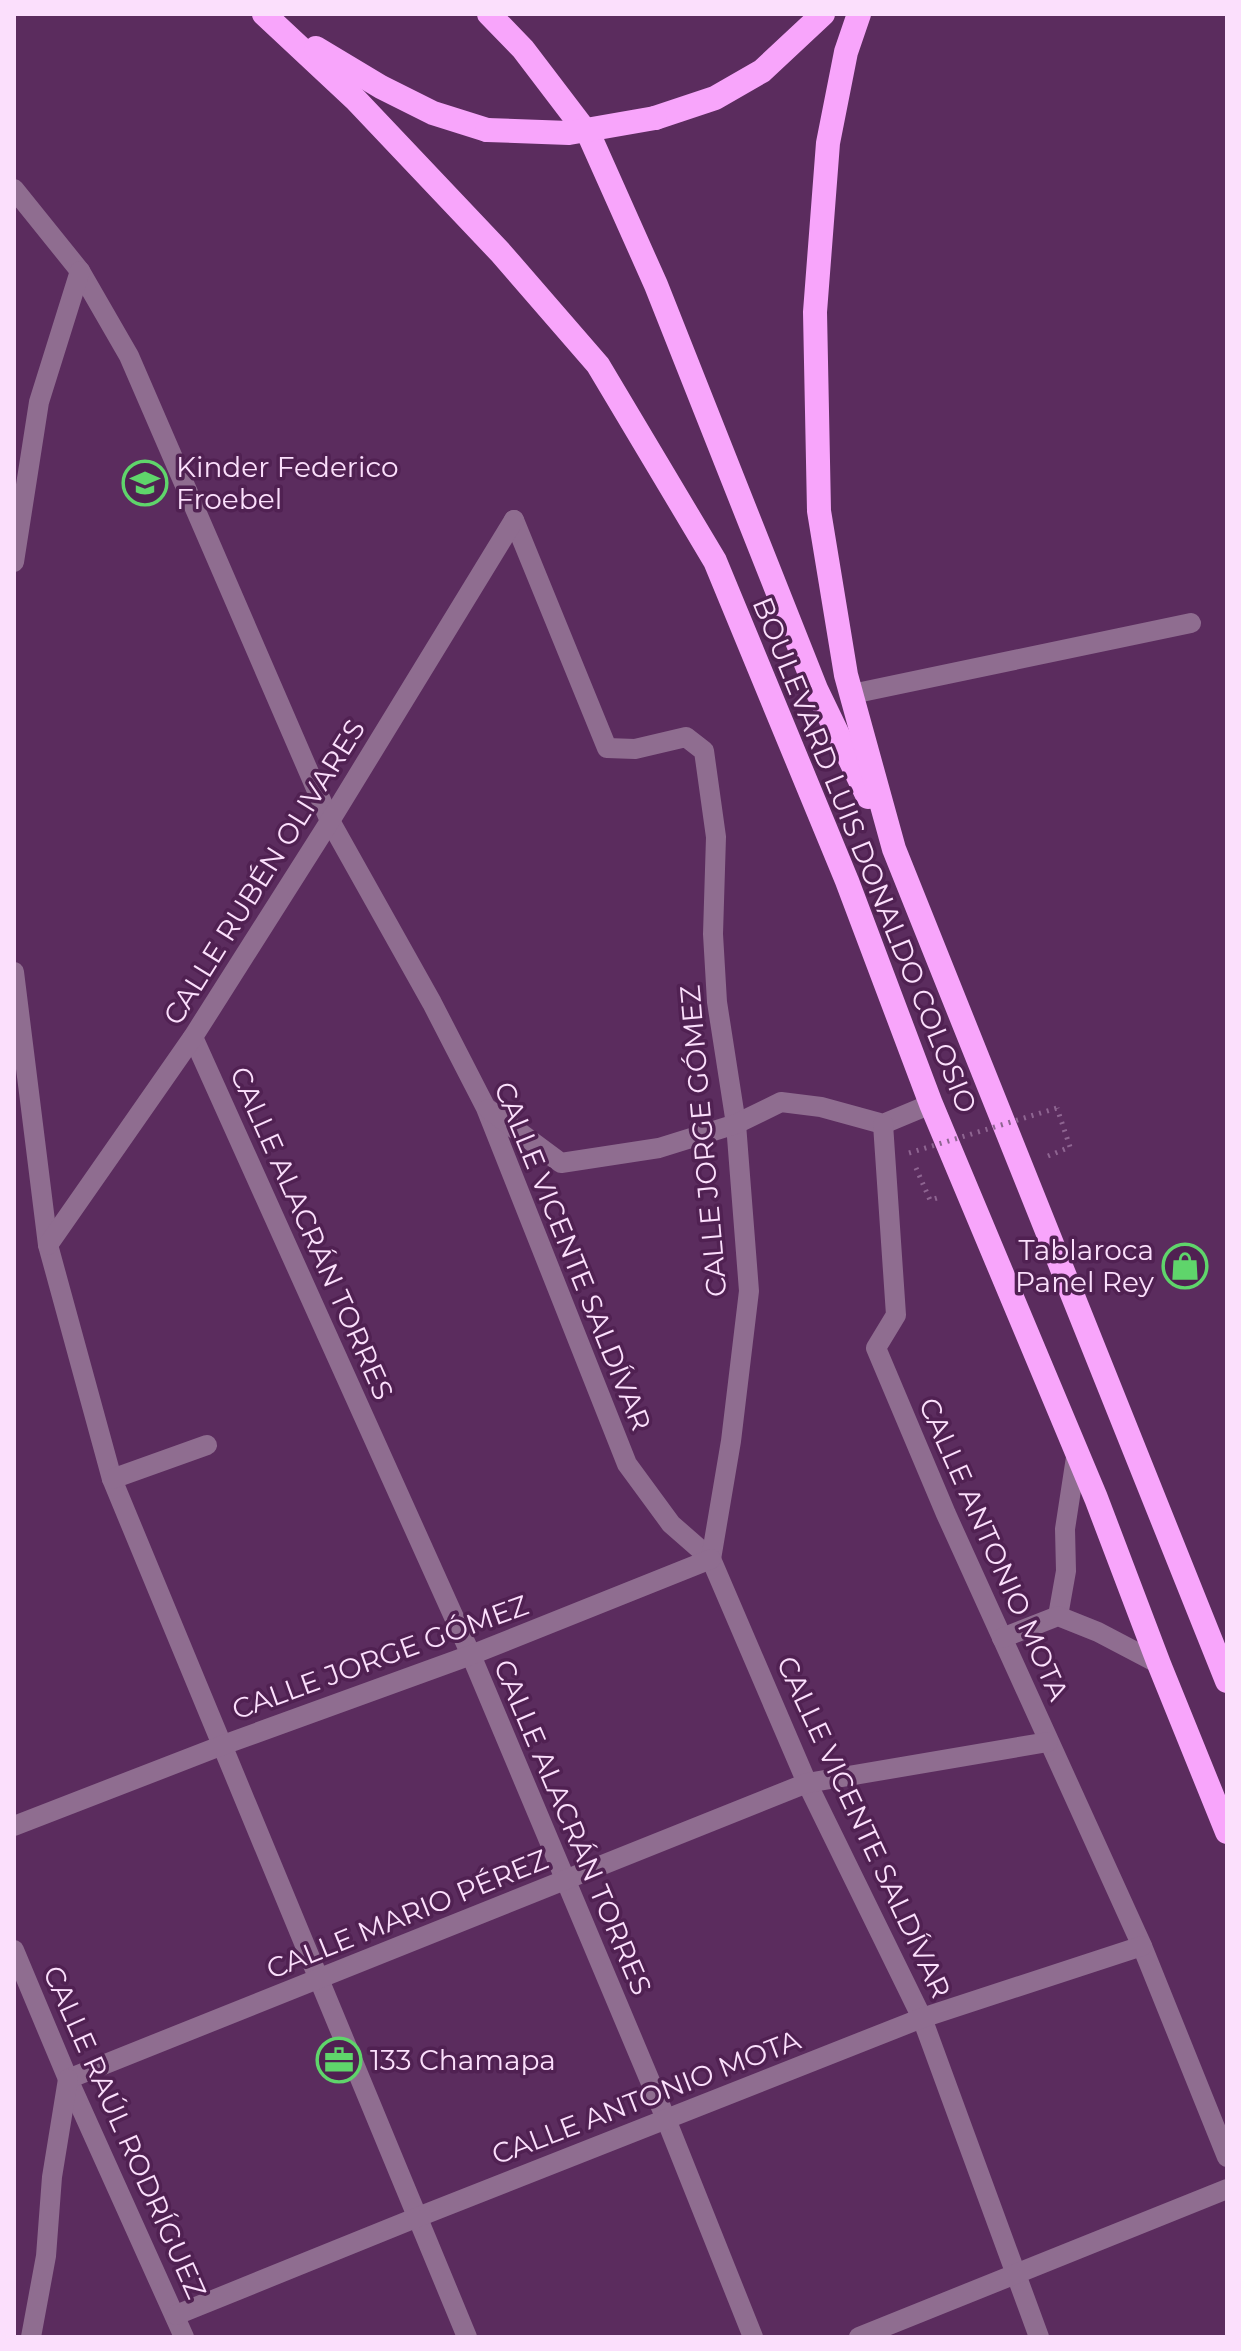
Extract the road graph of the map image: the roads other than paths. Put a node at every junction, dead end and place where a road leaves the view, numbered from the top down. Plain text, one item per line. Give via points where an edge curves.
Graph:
1 (489, 14) edge
2 (823, 14) edge
3 (859, 14) edge
4 (267, 17) edge
5 (14, 189) edge
6 (21, 204) edge
7 (80, 271) junction
8 (514, 520) joint
9 (14, 562) edge
10 (1191, 623) dead end
11 (852, 694) junction
12 (330, 821) junction
13 (894, 849) junction
14 (14, 972) edge
15 (193, 1037) junction
16 (931, 1104) junction
17 (486, 1108) junction
18 (736, 1124) junction
19 (883, 1124) junction
20 (48, 1245) junction
21 (207, 1445) dead end
22 (1077, 1451) junction
23 (112, 1479) junction
24 (711, 1559) junction
25 (1058, 1616) junction
26 (1002, 1638) junction
27 (471, 1655) junction
28 (1159, 1664) junction
29 (1227, 1681) edge
30 (1048, 1742) junction
31 (223, 1745) junction
32 (807, 1783) junction
33 (14, 1826) edge
34 (1227, 1832) edge
35 (564, 1881) junction
36 (1142, 1946) junction
37 (14, 1950) edge
38 (319, 1979) junction
39 (922, 2018) junction
40 (68, 2079) junction
41 (666, 2119) junction
42 (1227, 2157) edge
43 (1227, 2189) edge
44 (418, 2217) junction
45 (1015, 2273) junction
46 (176, 2315) junction
47 (31, 2337) edge
48 (184, 2337) edge
49 (467, 2337) edge
50 (753, 2337) edge
51 (859, 2337) edge
52 (1039, 2337) edge

1 - 13 highway via 523,49 590,137 656,285 816,689
2 - 4 highway, bridge via 762,71 715,98 655,118 569,133 487,130 433,113
3 - 11 highway, BOULEVARD LUIS DONALDO COLOSIO via 828,143 815,312 819,511
4 - 16 highway, BOULEVARD LUIS DONALDO COLOSIO via 356,100 598,365 715,561 847,881
5 - 6 street, CALLE VICENTE SALDÍVAR
6 - 7 street, CALLE VICENTE SALDÍVAR
7 - 9 street via 39,402
7 - 12 street, CALLE VICENTE SALDÍVAR via 129,356
8 - 12 street, CALLE RUBÉN OLIVARES
8 - 18 street, CALLE JORGE GÓMEZ via 607,748 635,749 686,737 704,751 716,837 717,1002
10 - 11 street
11 - 13 highway, BOULEVARD LUIS DONALDO COLOSIO
12 - 15 street, CALLE RUBÉN OLIVARES
12 - 17 street, CALLE VICENTE SALDÍVAR
13 - 29 highway, BOULEVARD LUIS DONALDO COLOSIO
14 - 20 street
15 - 20 street, CALLE RUBÉN OLIVARES
15 - 27 street, CALLE ALACRÁN TORRES
16 - 19 street
16 - 22 highway, BOULEVARD LUIS DONALDO COLOSIO
17 - 18 street via 561,1163 659,1148
17 - 24 street, CALLE VICENTE SALDÍVAR via 627,1464 671,1524
18 - 19 street via 781,1102
18 - 24 street, CALLE JORGE GÓMEZ via 749,1291
19 - 26 street, CALLE ANTONIO MOTA via 896,1315 876,1348
20 - 23 street
21 - 23 street
22 - 25 street
22 - 28 highway, BOULEVARD LUIS DONALDO COLOSIO
23 - 31 street
24 - 27 street, CALLE JORGE GÓMEZ
24 - 32 street, CALLE VICENTE SALDÍVAR
25 - 26 street
25 - 28 street
26 - 30 street, CALLE ANTONIO MOTA
27 - 31 street, CALLE JORGE GÓMEZ
27 - 35 street, CALLE ALACRÁN TORRES
28 - 34 highway, BOULEVARD LUIS DONALDO COLOSIO
30 - 32 street, CALLE MARIO PÉREZ
30 - 36 street, CALLE ANTONIO MOTA
31 - 33 street, CALLE JORGE GÓMEZ
31 - 38 street
32 - 35 street, CALLE MARIO PÉREZ
32 - 39 street, CALLE VICENTE SALDÍVAR
35 - 38 street, CALLE MARIO PÉREZ
35 - 41 street, CALLE ALACRÁN TORRES
36 - 39 street, CALLE ANTONIO MOTA
36 - 42 street, CALLE ANTONIO MOTA
37 - 40 street, CALLE RAÚL RODRÍGUEZ
38 - 40 street, CALLE MARIO PÉREZ
38 - 44 street
39 - 41 street, CALLE ANTONIO MOTA
39 - 45 street, CALLE VICENTE SALDÍVAR
40 - 46 street, CALLE RAÚL RODRÍGUEZ
40 - 47 street
41 - 44 street, CALLE ANTONIO MOTA
41 - 50 street, CALLE ALACRÁN TORRES
43 - 45 street
44 - 46 street, CALLE ANTONIO MOTA
44 - 49 street
45 - 51 street
45 - 52 street, CALLE VICENTE SALDÍVAR
46 - 48 street, CALLE RAÚL RODRÍGUEZ

